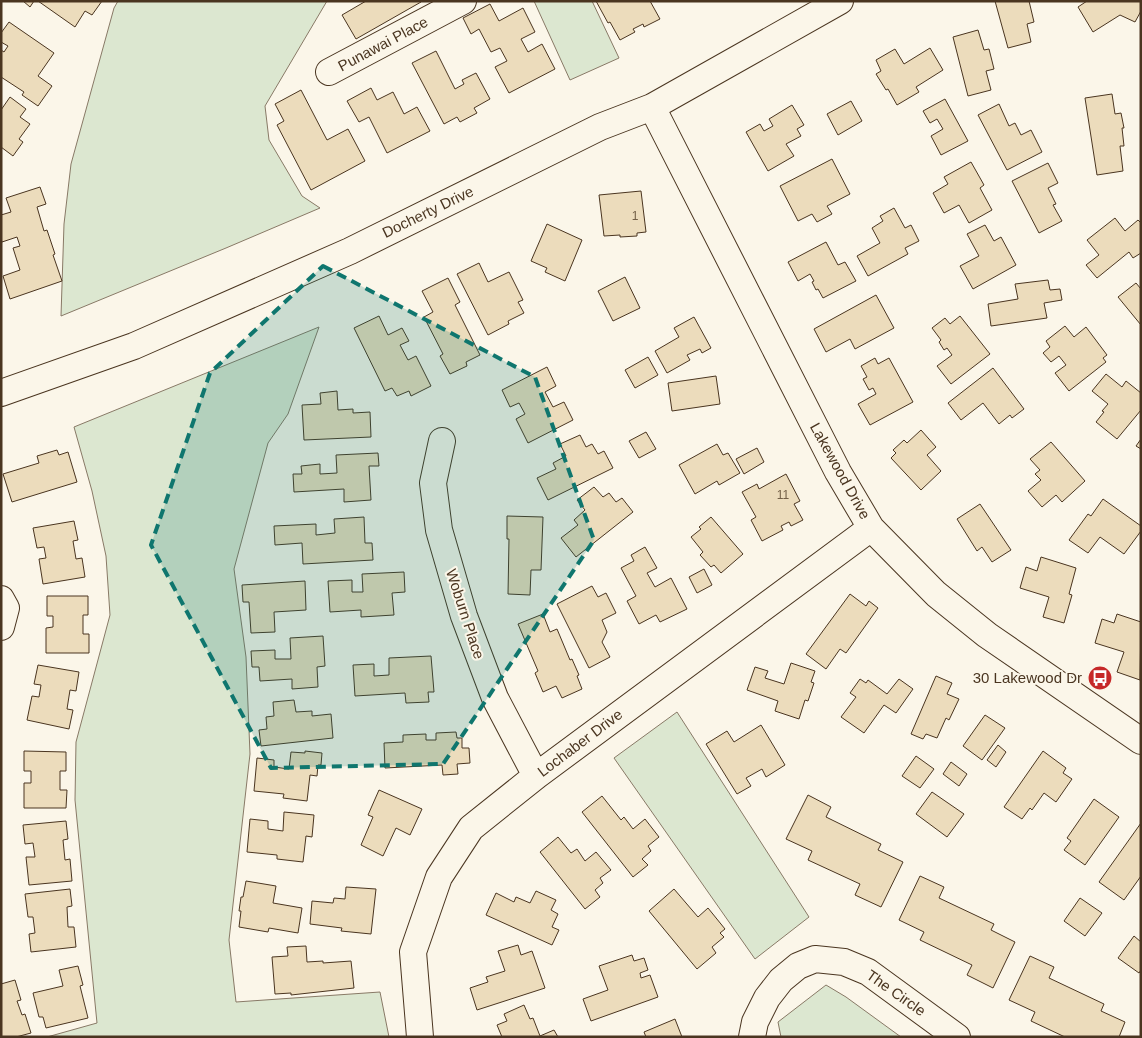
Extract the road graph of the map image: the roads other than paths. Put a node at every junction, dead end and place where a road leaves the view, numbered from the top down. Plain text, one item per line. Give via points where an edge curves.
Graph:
1 (463, 1) edge
2 (840, 1) edge
3 (329, 72) dead end
4 (652, 107) junction
5 (1, 392) edge
6 (442, 441) dead end
7 (871, 528) junction
8 (1, 599) edge
9 (1, 627) edge
10 (1141, 741) edge
11 (536, 776) junction
12 (420, 1037) edge
13 (752, 1037) edge
14 (957, 1037) edge

1 - 3 street, Punawai Place
2 - 4 street, Docherty Drive
4 - 5 street, Docherty Drive via 600,127 341,255 134,346
4 - 7 street, Lakewood Drive via 838,472
6 - 11 street, Woburn Place via 433,483 439,530 464,616 495,698
7 - 10 street, Lakewood Drive via 936,594 987,635
7 - 11 street, Lochaber Drive
8 - 9 street via 6,608
11 - 12 street, Lochaber Drive via 470,828 439,877 413,952
13 - 14 street, The Circle via 755,1022 767,998 781,980 798,966 815,959 844,962 868,972

